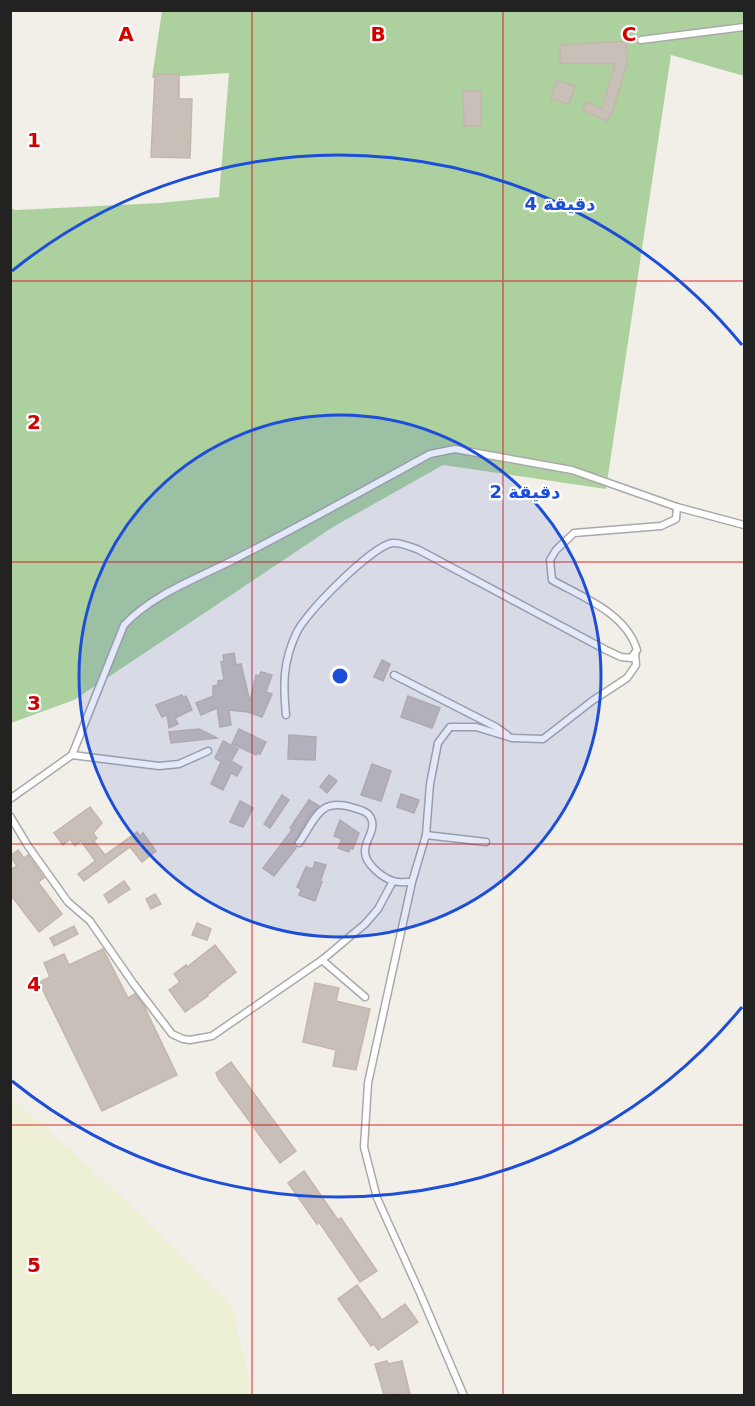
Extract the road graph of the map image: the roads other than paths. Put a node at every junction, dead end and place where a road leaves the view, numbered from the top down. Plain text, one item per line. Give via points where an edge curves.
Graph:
1 (744, 27) edge
2 (640, 40) dead end
3 (677, 507) junction
4 (744, 525) edge
5 (635, 653) junction
6 (394, 675) dead end
7 (286, 715) dead end
8 (512, 738) junction
9 (208, 751) dead end
10 (72, 755) junction
11 (10, 799) edge
12 (10, 816) edge
13 (426, 835) junction
14 (486, 842) dead end
15 (298, 843) dead end
16 (393, 881) junction
17 (412, 882) junction
18 (321, 960) junction
19 (365, 998) dead end
20 (464, 1395) edge

1 - 2 lane
3 - 4 lane
3 - 5 lane via 676,519 661,526 574,533 550,560 552,580 611,613 632,637
3 - 10 lane via 572,470 455,449 430,454 147,603 124,625
5 - 7 lane via 631,658 621,657 419,550 392,543 371,554 306,616 284,668
5 - 8 lane via 636,665 627,678 543,739
6 - 8 lane
8 - 13 lane via 476,727 450,727 438,743
9 - 10 lane via 179,764 159,766
10 - 11 lane
12 - 18 lane via 63,896 90,921 177,1037 190,1040 212,1036
13 - 14 lane
13 - 17 lane
15 - 16 lane via 329,805 338,803 364,811 372,823 365,854 375,870
16 - 17 lane
16 - 18 lane via 365,924
17 - 20 lane via 368,1083 363,1147 376,1198
18 - 19 lane

